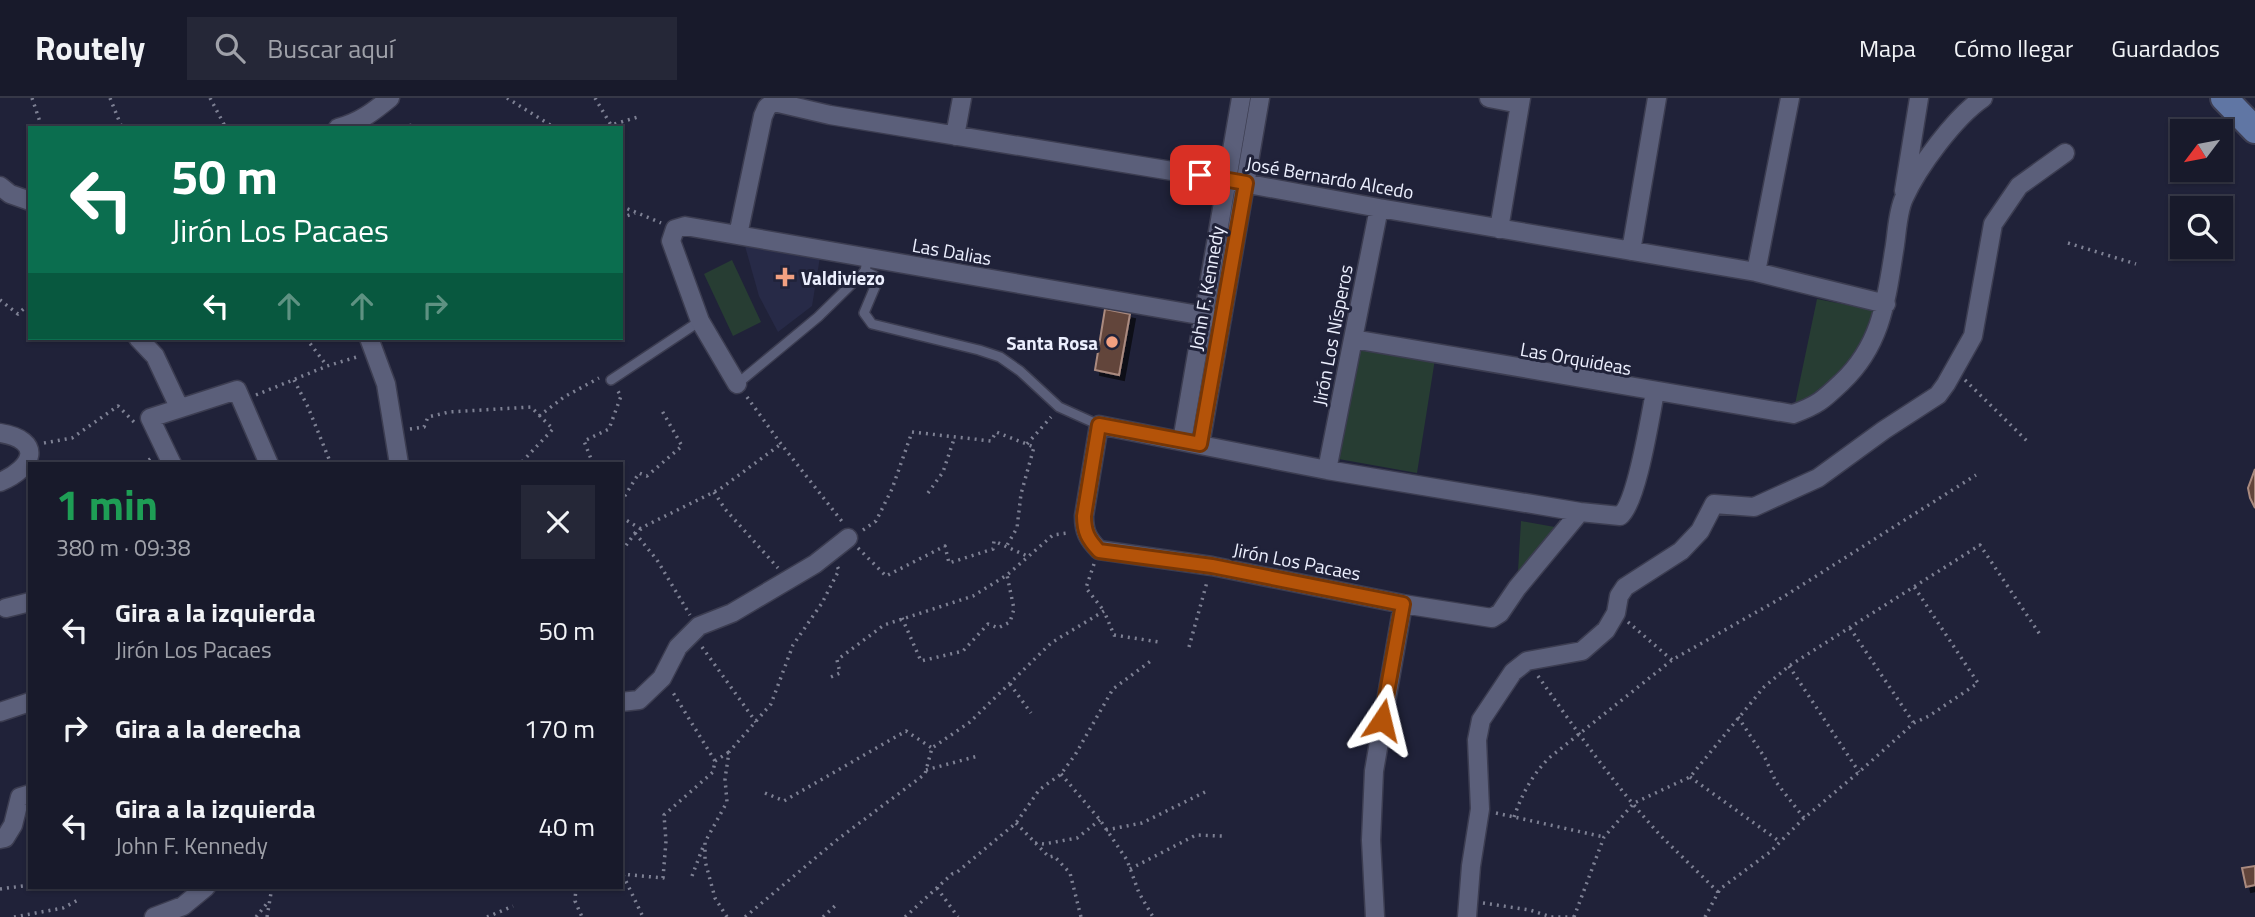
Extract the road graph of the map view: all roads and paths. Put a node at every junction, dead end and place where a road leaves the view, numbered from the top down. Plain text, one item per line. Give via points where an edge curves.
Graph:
1 (32, 98) edge
2 (110, 98) edge
3 (211, 98) edge
4 (390, 98) edge
5 (507, 98) edge
6 (595, 98) edge
7 (962, 98) edge
8 (1241, 98) edge
9 (1260, 98) edge
10 (1489, 98) edge
11 (1657, 98) edge
12 (1790, 98) edge
13 (1919, 98) edge
14 (1983, 98) edge
15 (2224, 98) edge
16 (1521, 101) edge
17 (831, 107) edge
18 (638, 117) dead end
19 (372, 122) edge
20 (42, 126) edge
21 (121, 126) edge
22 (225, 126) edge
23 (345, 126) edge
24 (552, 126) edge
25 (2255, 130) edge
26 (956, 136) junction
27 (2065, 153) dead end
28 (1227, 180) junction
29 (1246, 183) junction
30 (0, 186) edge
31 (28, 200) edge
32 (1903, 200) junction
33 (623, 207) edge
34 (1380, 208) junction
35 (637, 213) junction
36 (623, 218) edge
37 (675, 229) junction
38 (1499, 229) junction
39 (738, 235) junction
40 (2068, 243) dead end
41 (1631, 251) junction
42 (2136, 264) dead end
43 (866, 265) junction
44 (1756, 272) junction
45 (0, 300) edge
46 (1886, 304) junction
47 (28, 305) edge
48 (1213, 318) junction
49 (700, 321) junction
50 (140, 340) edge
51 (308, 340) edge
52 (1353, 340) junction
53 (372, 345) edge
54 (327, 366) junction
55 (1954, 370) junction
56 (294, 380) junction
57 (611, 380) junction
58 (737, 384) junction
59 (1655, 392) junction
60 (240, 395) junction
61 (179, 407) junction
62 (1059, 407) junction
63 (660, 410) dead end
64 (539, 416) junction
65 (150, 418) junction
66 (1099, 425) junction
67 (394, 431) junction
68 (0, 433) edge
69 (954, 438) junction
70 (1191, 443) junction
71 (2029, 443) dead end
72 (781, 444) junction
73 (1027, 444) junction
74 (29, 445) junction
75 (28, 462) edge
76 (28, 462) edge
77 (171, 462) edge
78 (268, 462) edge
79 (330, 462) edge
80 (400, 462) edge
81 (522, 462) edge
82 (592, 462) edge
83 (1327, 470) junction
84 (1976, 475) dead end
85 (0, 482) edge
86 (714, 492) junction
87 (928, 493) dead end
88 (623, 499) edge
89 (1580, 512) junction
90 (623, 518) edge
91 (641, 529) junction
92 (1084, 530) junction
93 (635, 533) junction
94 (848, 538) junction
95 (1006, 547) junction
96 (623, 550) edge
97 (830, 551) junction
98 (1099, 551) junction
99 (1027, 556) junction
100 (1212, 566) junction
101 (1007, 575) junction
102 (789, 580) junction
103 (1913, 585) junction
104 (28, 602) edge
105 (1403, 604) junction
106 (6, 608) dead end
107 (1104, 611) junction
108 (1616, 612) junction
109 (902, 618) junction
110 (699, 626) junction
111 (1850, 628) junction
112 (2041, 636) dead end
113 (1159, 642) dead end
114 (1189, 647) dead end
115 (1152, 660) dead end
116 (1672, 660) junction
117 (1527, 662) junction
118 (1789, 666) junction
119 (831, 677) dead end
120 (662, 678) junction
121 (1010, 684) junction
122 (623, 702) edge
123 (28, 703) edge
124 (0, 712) edge
125 (1031, 713) dead end
126 (1738, 716) junction
127 (756, 722) junction
128 (1914, 723) junction
129 (1579, 735) junction
130 (932, 748) junction
131 (729, 752) junction
132 (978, 757) dead end
133 (715, 761) junction
134 (926, 770) junction
135 (1859, 772) junction
136 (1061, 774) junction
137 (1690, 777) junction
138 (1205, 792) dead end
139 (765, 793) dead end
140 (28, 795) edge
141 (1634, 803) junction
142 (1480, 809) junction
143 (1514, 817) junction
144 (1804, 818) junction
145 (1100, 820) junction
146 (1016, 823) junction
147 (1106, 830) junction
148 (1222, 836) dead end
149 (1604, 837) junction
150 (0, 839) edge
151 (1780, 841) junction
152 (705, 842) junction
153 (1034, 843) junction
154 (1130, 869) junction
155 (623, 874) edge
156 (623, 876) edge
157 (692, 876) dead end
158 (28, 885) edge
159 (937, 888) junction
160 (0, 889) edge
161 (204, 889) edge
162 (272, 889) edge
163 (576, 889) edge
164 (1718, 892) junction
165 (78, 900) dead end
166 (270, 901) junction
167 (836, 905) dead end
168 (513, 906) dead end
169 (1467, 909) edge
170 (14, 917) edge
171 (154, 917) edge
172 (256, 917) edge
173 (267, 917) edge
174 (487, 917) edge
175 (582, 917) edge
176 (643, 917) edge
177 (727, 917) edge
178 (745, 917) edge
179 (823, 917) edge
180 (905, 917) edge
181 (958, 917) edge
182 (1081, 917) edge
183 (1153, 917) edge
184 (1375, 917) edge
185 (1574, 917) edge
186 (1705, 917) edge

1 - 20 path
2 - 21 path
3 - 22 path
4 - 19 street
5 - 24 path
6 - 18 path via 611,125
7 - 26 street
8 - 28 street, John F. Kennedy
9 - 29 street, John F. Kennedy
10 - 16 street
11 - 41 street
12 - 44 street
13 - 32 street
14 - 32 street via 1939,142
15 - 25 main road
16 - 38 street
17 - 26 street, José Bernardo Alcedo
17 - 39 street, José Bernardo Alcedo via 774,102 767,107
19 - 23 street
26 - 28 street, José Bernardo Alcedo
27 - 55 street via 2019,186 1993,224 1973,336
28 - 29 street, José Bernardo Alcedo
28 - 48 street, John F. Kennedy
29 - 34 street, José Bernardo Alcedo
29 - 48 street, John F. Kennedy
30 - 31 street
32 - 46 street
33 - 35 path
34 - 38 street, José Bernardo Alcedo
34 - 52 street, Jirón Los Nísperos
35 - 36 path
35 - 37 path
37 - 39 street, Las Dalias via 685,226
37 - 49 street via 671,241
38 - 41 street, José Bernardo Alcedo
39 - 43 street, Las Dalias
40 - 42 path
41 - 44 street, José Bernardo Alcedo
43 - 48 street, Las Dalias
43 - 58 lane via 818,317
43 - 62 lane via 877,282 864,313 872,324 1000,357
44 - 46 street, José Bernardo Alcedo
45 - 47 path via 18,314
46 - 59 street, Las Orquideas via 1871,347 1817,405 1793,414
48 - 70 street, John F. Kennedy
49 - 57 lane
49 - 58 street
50 - 61 street via 155,356
51 - 54 path
52 - 59 street, Las Orquideas
52 - 83 street, Jirón Los Nísperos
53 - 54 path
53 - 67 street via 386,384
54 - 56 path
55 - 71 path
55 - 108 street via 1938,395 1818,478 1754,507 1714,504 1700,531 1681,551 1625,587
56 - 60 path
56 - 79 path
57 - 64 path via 607,374
57 - 82 path via 621,396 609,429 584,441
58 - 72 path
59 - 89 street via 1628,508 1620,516
60 - 61 street
60 - 78 street
61 - 65 street
62 - 66 lane
62 - 73 path
63 - 88 path via 682,446 646,476 639,473
64 - 67 path via 531,407 449,412 428,417 424,427
64 - 81 path via 553,429
65 - 74 path via 134,422 118,406 72,438
65 - 77 street
66 - 70 street
66 - 92 street
67 - 80 street
68 - 74 street
69 - 73 path via 991,442 996,432
69 - 87 path via 943,472
69 - 94 path via 912,432 876,521
70 - 83 street
72 - 86 path
72 - 94 path via 845,526
73 - 95 path via 1034,447 1017,528
74 - 75 street
76 - 85 street
83 - 89 street
84 - 116 path via 1783,597
86 - 91 path
86 - 102 path
89 - 105 street, Jirón Los Pacaes via 1492,618
90 - 91 path
91 - 93 path
92 - 98 street
92 - 99 path via 1053,535
93 - 96 path
93 - 110 path
94 - 95 path via 886,576 945,546 949,563 993,549 994,541
94 - 97 street
95 - 99 path
97 - 102 street
97 - 127 path via 839,570 793,645 771,704
98 - 100 street, Jirón Los Pacaes
98 - 107 path via 1086,588
99 - 101 path
100 - 105 street, Jirón Los Pacaes
100 - 114 path
101 - 109 path via 974,596
101 - 109 path via 1014,609 1010,622 998,628 988,624 962,651 921,661
102 - 110 street
103 - 111 path
103 - 112 path via 1980,545
103 - 128 path via 1978,683
104 - 106 street
105 - 184 street via 1374,772
107 - 113 path via 1114,635
107 - 121 path via 1051,643
108 - 116 path
108 - 117 street via 1606,630 1582,651
109 - 119 path via 884,625 837,660 841,673
110 - 120 street via 678,647
110 - 127 path via 700,645
111 - 118 path
111 - 128 path
115 - 136 path via 1113,689
116 - 129 path
117 - 129 path
117 - 142 street via 1513,672 1481,720 1477,740
118 - 126 path
118 - 135 path
120 - 122 street via 639,700
120 - 133 path
121 - 125 path
121 - 130 path via 970,722
123 - 124 street
126 - 137 path
126 - 144 path via 1776,782
127 - 131 path
128 - 135 path
129 - 141 path
129 - 143 path via 1537,771
130 - 134 path
130 - 139 path via 906,731 784,801
131 - 133 path
131 - 152 path via 724,779 727,802
132 - 134 path
133 - 155 path via 713,772 664,815 663,878
134 - 178 path
135 - 144 path
136 - 145 path
136 - 146 path via 1039,790
137 - 141 path
137 - 151 path
138 - 147 path via 1142,823
140 - 150 street via 20,797 13,825
141 - 149 path
141 - 164 path
142 - 143 path
142 - 169 street
143 - 149 path
144 - 151 path
145 - 147 path
145 - 153 path via 1077,838
146 - 153 path
146 - 159 path
147 - 154 path
148 - 154 path via 1196,835
149 - 185 path
151 - 164 path
152 - 157 path
152 - 177 path via 715,898
153 - 182 path via 1070,873
154 - 183 path
156 - 176 path
158 - 160 path
159 - 180 path
159 - 181 path
161 - 171 street via 183,906
162 - 166 path
163 - 175 path
164 - 186 path
165 - 170 path via 63,908
166 - 172 path
166 - 173 path
167 - 179 path
168 - 174 path
169 - 185 path via 1530,909

